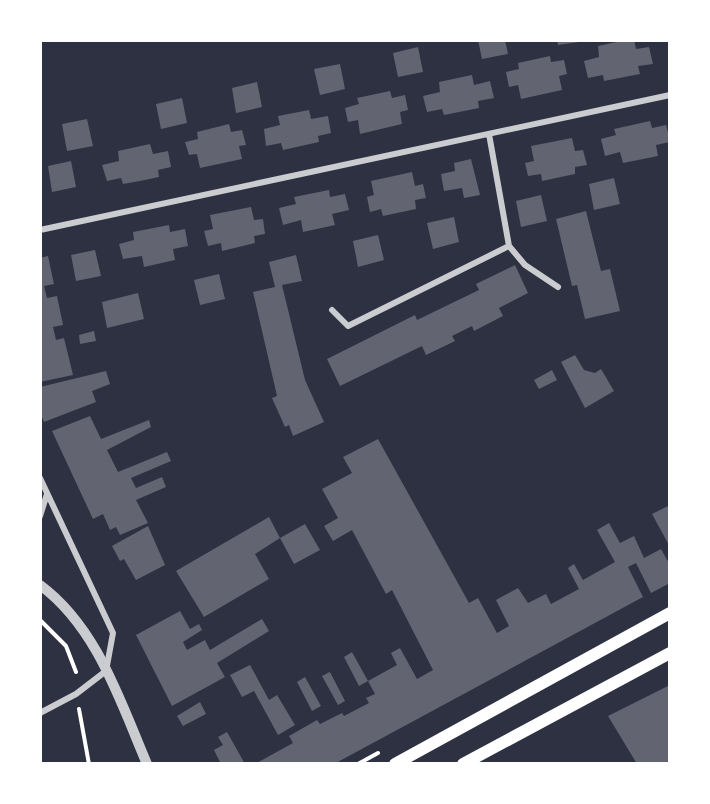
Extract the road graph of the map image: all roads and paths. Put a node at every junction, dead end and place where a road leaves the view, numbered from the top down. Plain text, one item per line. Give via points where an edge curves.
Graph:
1 (669, 95) edge
2 (489, 134) junction
3 (40, 230) edge
4 (509, 246) junction
5 (558, 287) dead end
6 (332, 310) dead end
7 (40, 478) edge
8 (47, 493) junction
9 (40, 516) edge
10 (40, 585) edge
11 (669, 613) edge
12 (669, 653) edge
13 (106, 670) junction
14 (40, 713) edge
15 (147, 764) edge
16 (395, 764) edge
17 (463, 764) edge

1 - 2 street
2 - 3 street
2 - 4 street
4 - 5 street via 525,265
4 - 6 street via 348,326
7 - 8 street
8 - 9 street
8 - 13 street via 113,633
10 - 13 street via 54,595 86,634
11 - 16 main road
12 - 17 main road
13 - 14 street via 76,694
13 - 15 street

